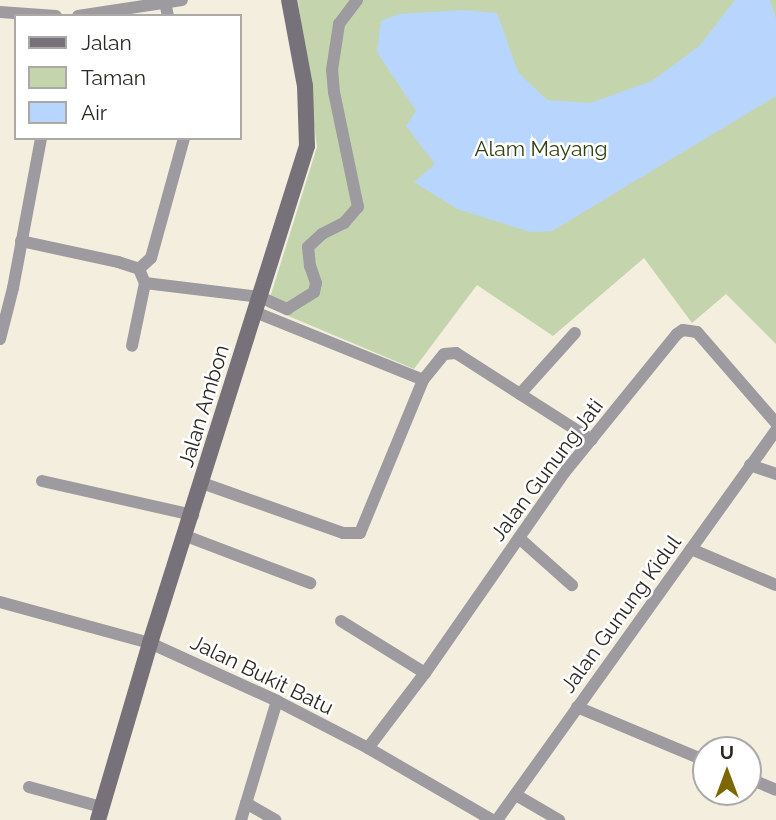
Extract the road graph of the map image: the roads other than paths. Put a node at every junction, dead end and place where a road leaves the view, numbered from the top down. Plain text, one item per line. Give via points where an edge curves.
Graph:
1 (182, 0) edge
2 (289, 0) edge
3 (356, 0) edge
4 (165, 2) junction
5 (0, 12) edge
6 (28, 14) edge
7 (90, 14) edge
8 (168, 14) edge
9 (41, 140) edge
10 (183, 140) edge
11 (21, 241) junction
12 (139, 269) junction
13 (145, 283) junction
14 (6, 287) edge
15 (258, 304) junction
16 (575, 333) dead end
17 (0, 339) edge
18 (132, 346) dead end
19 (423, 380) junction
20 (520, 394) junction
21 (776, 423) edge
22 (776, 431) edge
23 (592, 440) junction
24 (750, 465) junction
25 (776, 474) edge
26 (42, 481) dead end
27 (202, 483) junction
28 (193, 515) junction
29 (186, 536) junction
30 (519, 538) junction
31 (691, 549) junction
32 (310, 583) dead end
33 (572, 585) dead end
34 (776, 585) edge
35 (0, 602) edge
36 (341, 621) dead end
37 (150, 643) junction
38 (425, 673) junction
39 (277, 701) junction
40 (577, 707) junction
41 (368, 748) junction
42 (692, 755) edge
43 (29, 787) dead end
44 (516, 795) junction
45 (246, 803) junction
46 (99, 814) edge
47 (241, 820) edge
48 (275, 820) edge
49 (492, 820) edge
50 (498, 820) edge
51 (559, 820) edge

1 - 4 street
2 - 15 street, Jalan Ambon via 309,137
3 - 15 street via 339,24 332,70 358,207 345,223 322,234 309,247 314,292 287,309
4 - 7 street
4 - 8 street
5 - 6 street
9 - 11 street
10 - 12 street via 151,258
11 - 12 street
11 - 14 street
12 - 13 street
13 - 15 street
13 - 18 street
14 - 17 street
15 - 19 street
15 - 27 street, Jalan Ambon
16 - 20 street
19 - 20 street via 444,354 456,353
19 - 27 street via 360,533 342,533
20 - 23 street
21 - 23 street, Jalan Gunung Jati via 697,332 683,330
22 - 24 street, Jalan Gunung Kidul
23 - 30 street, Jalan Gunung Jati
24 - 25 street
24 - 31 street, Jalan Gunung Kidul
26 - 28 street
27 - 28 street, Jalan Ambon
28 - 29 street, Jalan Ambon
29 - 32 street
29 - 37 street, Jalan Ambon
30 - 33 street
30 - 38 street, Jalan Gunung Jati
31 - 34 street
31 - 40 street, Jalan Gunung Kidul
35 - 37 street, Jalan Bukit Batu
36 - 38 street
37 - 39 street, Jalan Bukit Batu
37 - 46 street, Jalan Ambon
38 - 41 street, Jalan Gunung Jati
39 - 41 street, Jalan Bukit Batu
39 - 45 street
40 - 42 street
40 - 44 street, Jalan Gunung Kidul
41 - 49 street, Jalan Bukit Batu
43 - 46 street
44 - 50 street, Jalan Gunung Kidul
44 - 51 street
45 - 47 street
45 - 48 street

